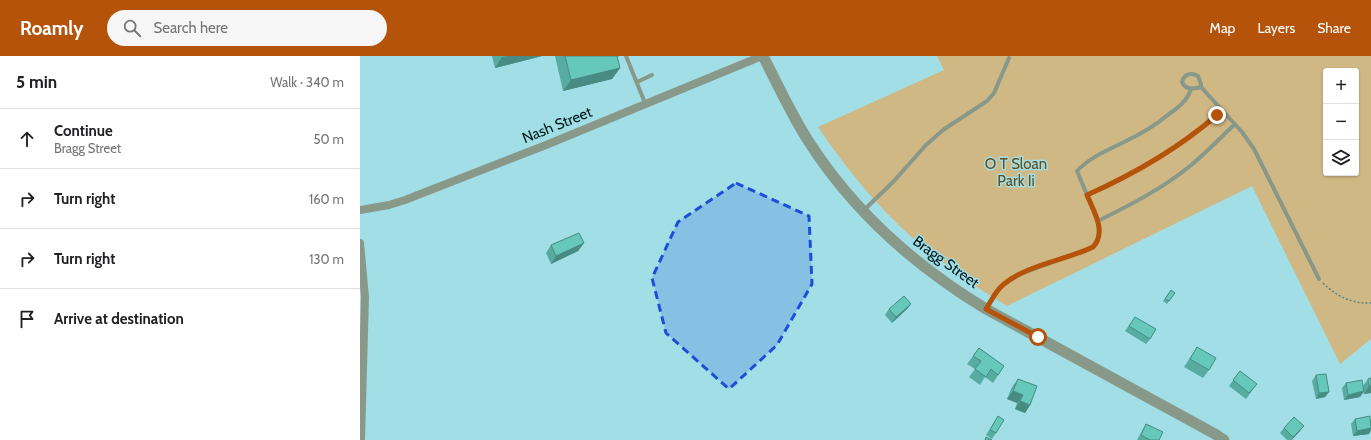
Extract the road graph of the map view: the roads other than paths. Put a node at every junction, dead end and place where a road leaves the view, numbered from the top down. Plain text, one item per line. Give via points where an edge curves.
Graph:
1 (626, 56) edge
2 (762, 56) edge
3 (1009, 58) dead end
4 (652, 75) dead end
5 (637, 82) junction
6 (1201, 87) junction
7 (1191, 89) junction
8 (645, 103) junction
9 (1221, 110) junction
10 (1235, 124) junction
11 (1087, 195) junction
12 (360, 210) edge
13 (863, 212) junction
14 (1098, 221) junction
15 (360, 243) edge
16 (1319, 279) road end
17 (986, 309) junction
18 (1216, 438) edge
19 (362, 440) edge

1 - 5 lane
2 - 8 street, Nash Street
2 - 13 street, Bragg Street via 809,142
3 - 13 lane via 994,93 987,101 942,130
4 - 5 lane
5 - 8 lane
6 - 7 lane
6 - 7 lane via 1198,76 1187,75 1182,82
6 - 9 lane
7 - 11 lane via 1188,98 1164,118 1084,163 1077,171
8 - 12 street, Nash Street via 405,200
9 - 10 lane
9 - 11 lane via 1189,138 1156,160
10 - 14 lane via 1207,152 1170,181 1144,198
10 - 16 lane via 1254,149
11 - 14 lane
13 - 17 street, Bragg Street via 920,264
14 - 17 lane via 1100,233 1093,247 1018,275 996,292
15 - 19 street via 365,297
17 - 18 street, Bragg Street

